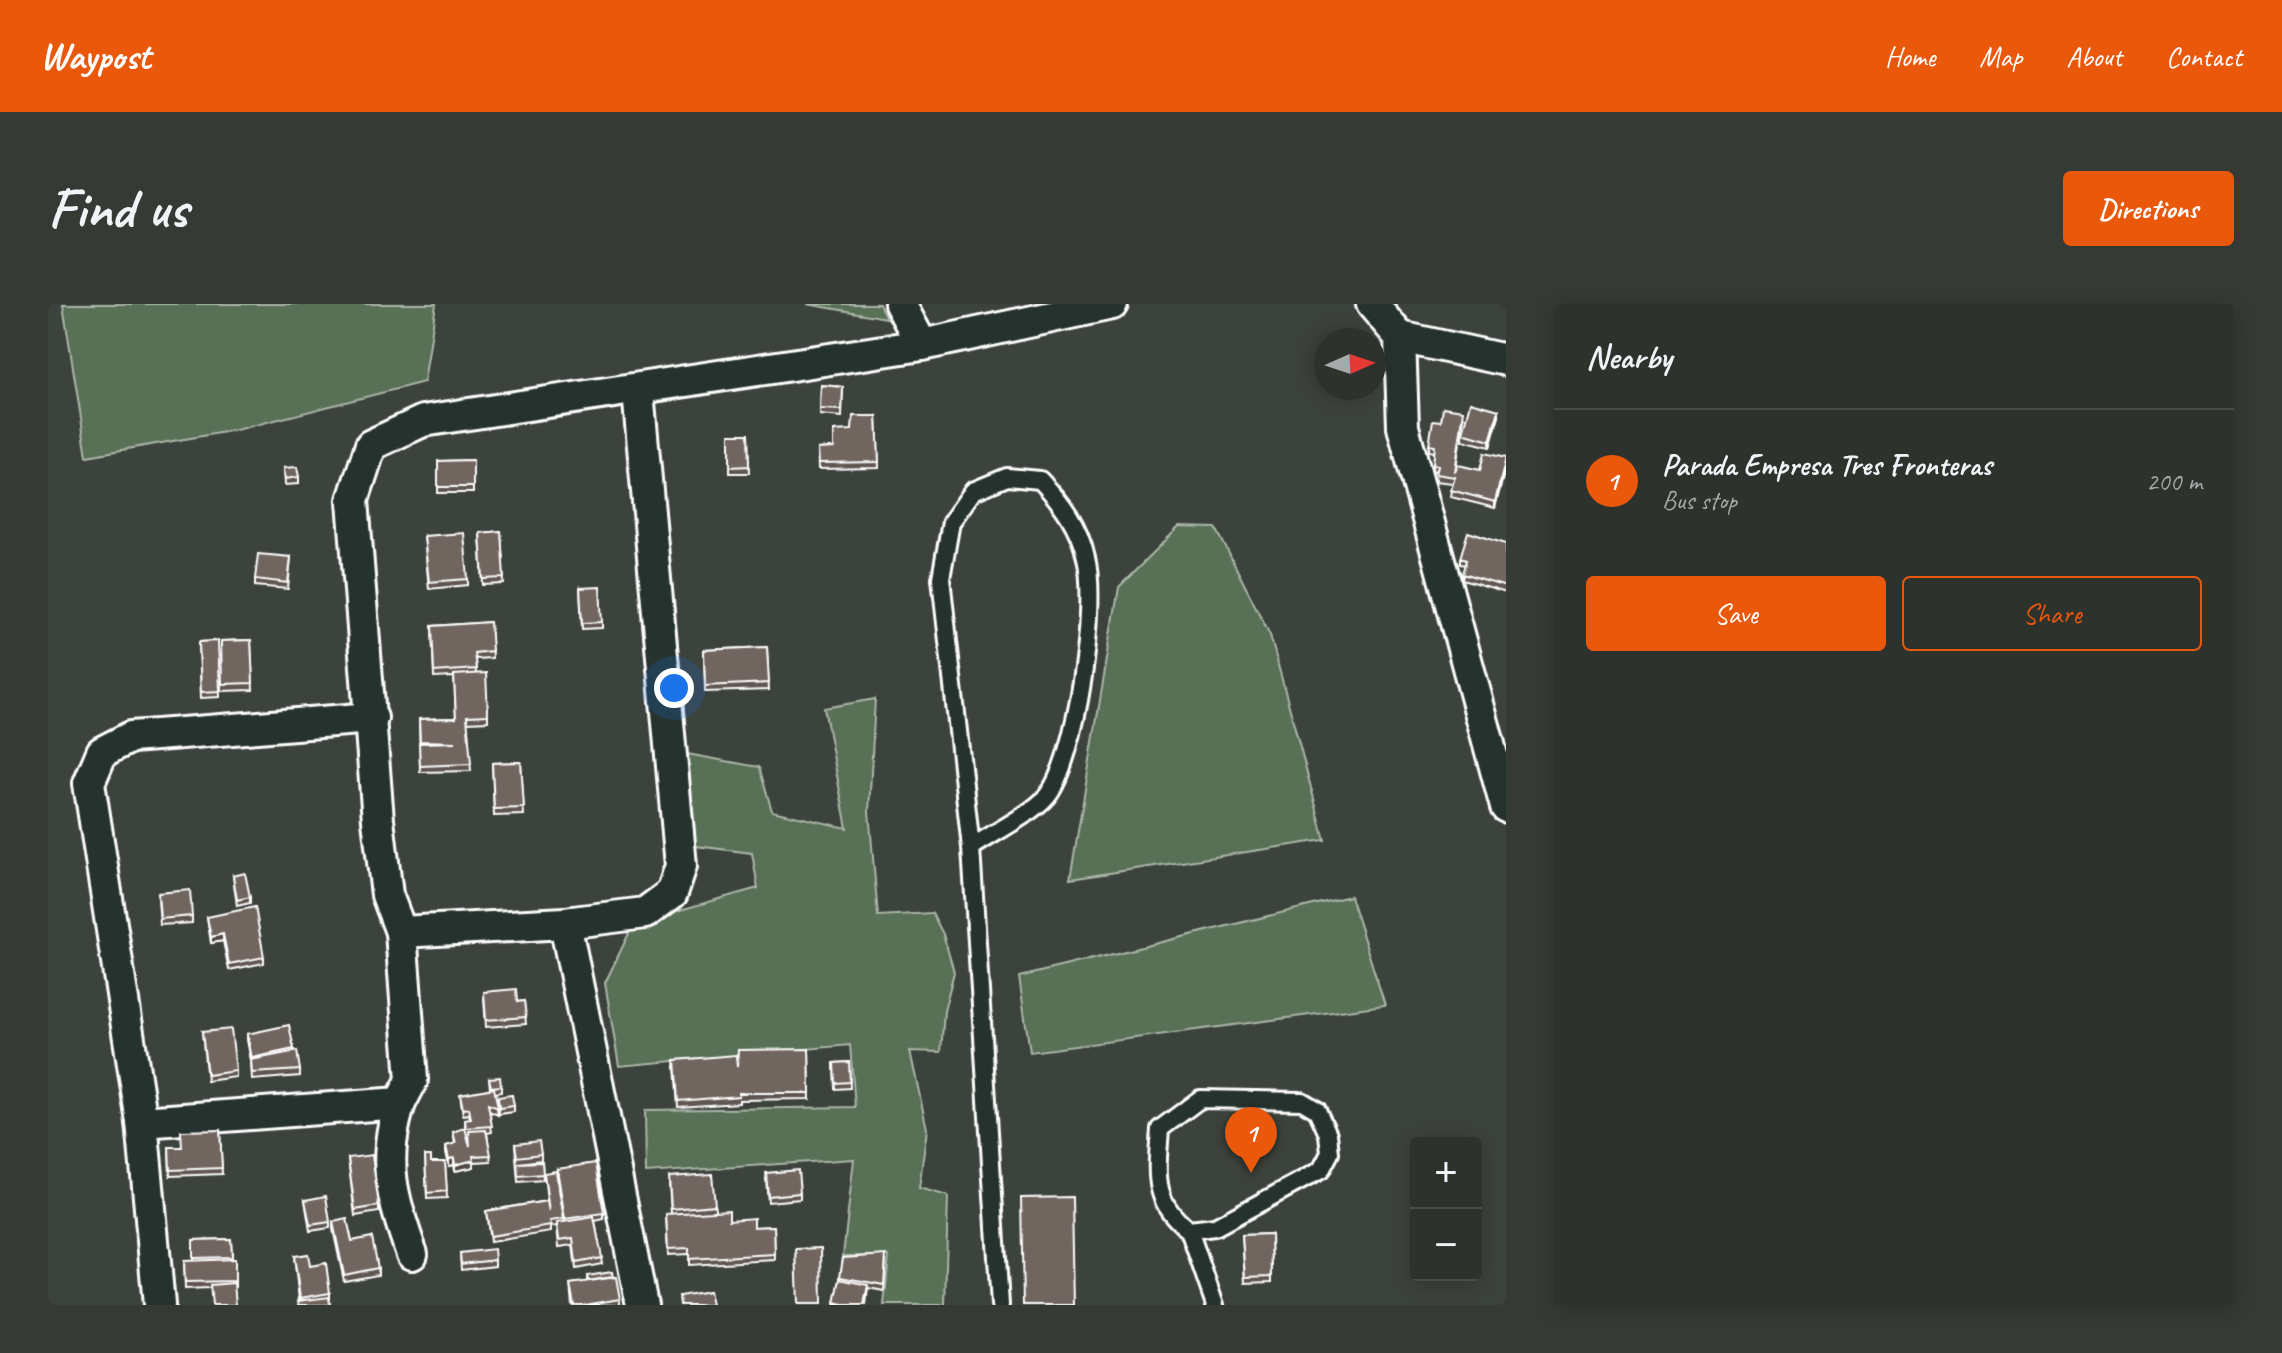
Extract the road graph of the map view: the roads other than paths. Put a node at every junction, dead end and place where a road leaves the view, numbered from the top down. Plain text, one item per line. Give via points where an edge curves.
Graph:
1 (900, 304) edge
2 (1112, 304) edge
3 (1372, 304) edge
4 (1400, 337) junction
5 (922, 345) junction
6 (1506, 360) edge
7 (638, 391) junction
8 (372, 718) junction
9 (1504, 797) edge
10 (971, 848) junction
11 (565, 923) junction
12 (401, 932) junction
13 (400, 1103) junction
14 (142, 1122) junction
15 (1189, 1230) junction
16 (412, 1254) dead end
17 (159, 1305) edge
18 (642, 1305) edge
19 (1000, 1305) edge
20 (1215, 1305) edge

1 - 5 street
2 - 5 street
3 - 4 street
4 - 6 street
4 - 9 street via 1403,427
5 - 7 street
7 - 8 street via 423,421 371,445 353,500
7 - 11 street via 681,866 672,893 645,913
8 - 12 street via 387,895
8 - 14 street via 131,737 102,752 89,783
10 - 10 lane via 941,578 951,522 973,491 1007,477 1040,480 1066,506 1087,559 1091,622 1065,764 1046,798
10 - 19 lane
11 - 12 street
11 - 18 street
12 - 13 street via 412,1080
13 - 14 street
13 - 16 street via 389,1136 392,1200
14 - 17 street
15 - 15 lane via 1215,1227 1321,1170 1330,1153 1317,1110 1302,1101 1200,1099 1160,1129 1157,1181 1170,1215
15 - 20 lane

